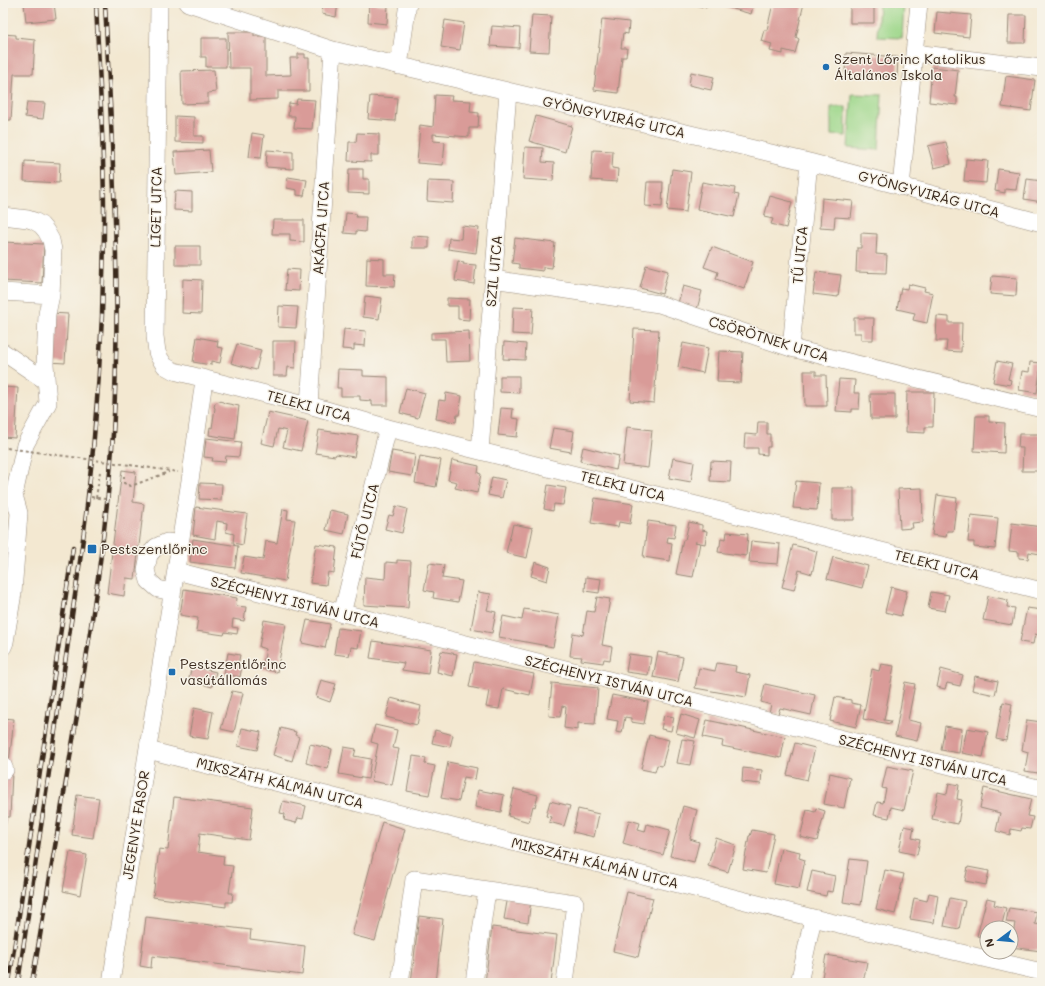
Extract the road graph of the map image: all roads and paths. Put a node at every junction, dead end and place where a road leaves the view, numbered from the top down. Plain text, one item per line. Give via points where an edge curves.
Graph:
1 (159, 3) edge
2 (188, 3) edge
3 (408, 3) edge
4 (919, 3) edge
5 (333, 50) junction
6 (914, 53) junction
7 (399, 66) junction
8 (1042, 68) edge
9 (508, 92) junction
10 (809, 162) junction
11 (901, 186) junction
12 (3, 216) edge
13 (1042, 223) edge
14 (493, 279) junction
15 (3, 292) edge
16 (51, 295) junction
17 (791, 348) junction
18 (3, 352) edge
19 (204, 380) junction
20 (46, 381) junction
21 (309, 405) junction
22 (1042, 409) edge
23 (388, 428) junction
24 (3, 448) edge
25 (480, 451) junction
26 (170, 471) junction
27 (100, 472) dead end
28 (191, 474) junction
29 (124, 476) dead end
30 (8, 495) edge
31 (91, 497) dead end
32 (96, 498) junction
33 (105, 499) dead end
34 (180, 544) junction
35 (176, 571) junction
36 (1042, 591) edge
37 (172, 592) junction
38 (342, 614) junction
39 (3, 647) edge
40 (148, 750) junction
41 (1042, 789) edge
42 (486, 890) junction
43 (813, 918) junction
44 (1042, 972) edge
45 (111, 983) edge
46 (400, 983) edge
47 (474, 983) edge
48 (565, 983) edge
49 (799, 983) edge

1 - 19 street, LIGET UTCA via 156,345 159,357 169,369
2 - 5 street, GYÖNGYVIRÁG UTCA
3 - 7 street
4 - 6 street
5 - 7 street, GYÖNGYVIRÁG UTCA
5 - 21 street, AKÁCFA UTCA
6 - 8 street
6 - 11 street
7 - 9 street, GYÖNGYVIRÁG UTCA
9 - 10 street, GYÖNGYVIRÁG UTCA
9 - 14 street, SZIL UTCA
10 - 11 street, GYÖNGYVIRÁG UTCA
10 - 17 street, TŰ UTCA
11 - 13 street, GYÖNGYVIRÁG UTCA
12 - 16 street via 34,220 46,231 53,250
14 - 17 street, CSÖRÖTNEK UTCA via 659,304
14 - 25 street, SZIL UTCA
15 - 16 street
16 - 20 street via 47,314
17 - 22 street, CSÖRÖTNEK UTCA
18 - 20 street
19 - 21 street, TELEKI UTCA
19 - 28 street, JEGENYE FASOR
20 - 30 street via 48,403 25,445
21 - 23 street, TELEKI UTCA
23 - 25 street, TELEKI UTCA
23 - 38 street, FŰTŐ UTCA
24 - 26 path, bridge
25 - 36 street, TELEKI UTCA
26 - 28 path
26 - 29 path via 131,486 124,483
27 - 32 path
28 - 34 street, JEGENYE FASOR
30 - 39 street via 19,513 13,593
31 - 32 path
32 - 33 path
34 - 35 street, JEGENYE FASOR
34 - 37 street via 167,542 156,546 149,556 146,570 149,581 158,589
35 - 37 street, JEGENYE FASOR
35 - 38 street, SZÉCHENYI ISTVÁN UTCA
37 - 40 street, JEGENYE FASOR
38 - 41 street, SZÉCHENYI ISTVÁN UTCA
40 - 43 street, MIKSZÁTH KÁLMÁN UTCA
40 - 45 street, JEGENYE FASOR
42 - 46 street via 414,879
42 - 47 street
42 - 48 street via 575,903
43 - 44 street, MIKSZÁTH KÁLMÁN UTCA
43 - 49 street

